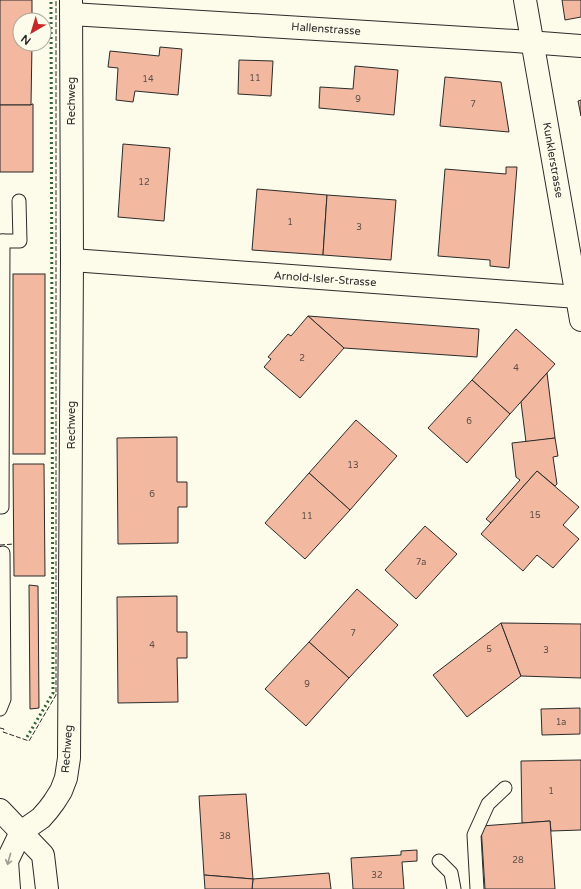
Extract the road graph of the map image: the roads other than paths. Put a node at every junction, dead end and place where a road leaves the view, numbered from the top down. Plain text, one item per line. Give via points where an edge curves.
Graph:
1 (525, 0) edge
2 (71, 7) edge
3 (532, 43) junction
4 (581, 46) edge
5 (19, 201) dead end
6 (1, 241) edge
7 (72, 260) junction
8 (578, 297) junction
9 (581, 320) edge
10 (0, 507) edge
11 (3, 553) dead end
12 (0, 709) edge
13 (505, 788) dead end
14 (0, 810) edge
15 (21, 832) junction
16 (439, 861) dead end
17 (9, 889) edge
18 (47, 889) edge
19 (454, 889) edge
20 (477, 889) edge

1 - 3 street, Kunklerstrasse
2 - 3 street, Hallenstrasse
2 - 7 street, Rechweg
3 - 4 street, Hallenstrasse
3 - 8 street, Kunklerstrasse
5 - 6 lane via 20,241
6 - 10 lane
7 - 8 street, Arnold-Isler-Strasse
7 - 15 street, Rechweg via 69,758 66,778 54,802 41,818
8 - 9 street, Kunklerstrasse
11 - 12 lane via 4,699
13 - 20 lane via 488,804 474,835
14 - 15 street
15 -> 17 street, Rechweg via 7,861
15 - 18 street via 43,855
16 - 19 lane via 451,873

